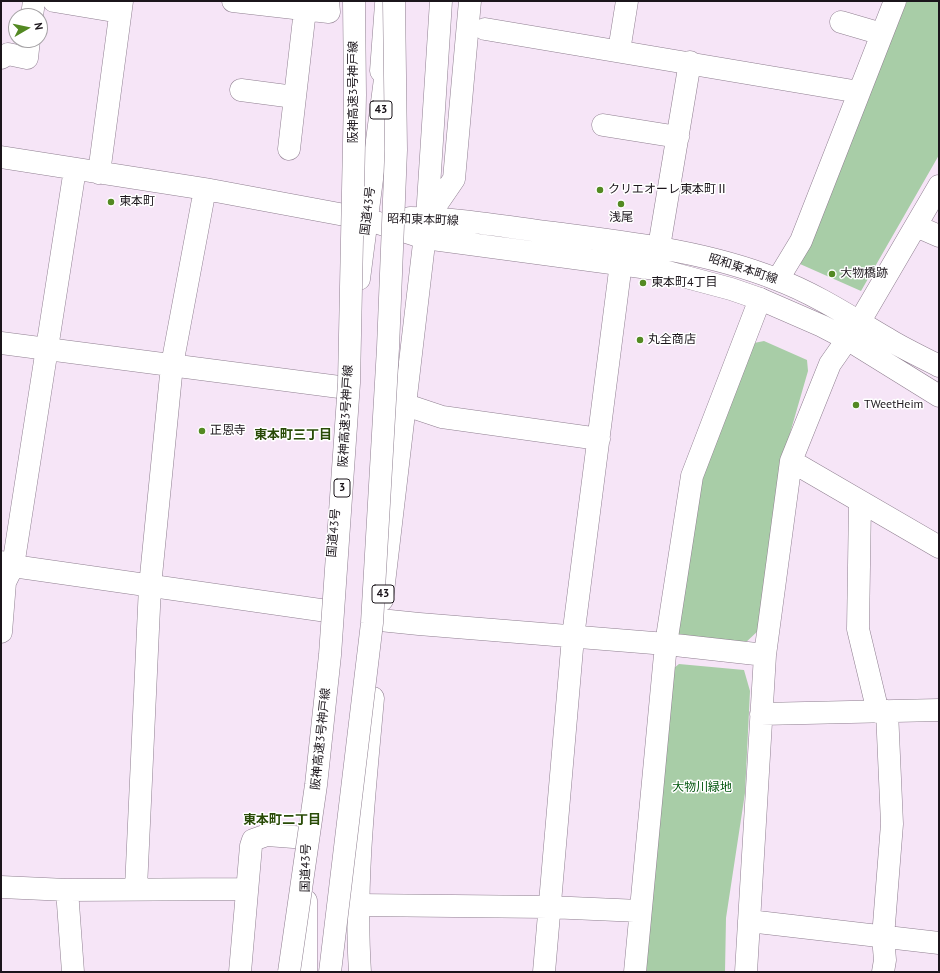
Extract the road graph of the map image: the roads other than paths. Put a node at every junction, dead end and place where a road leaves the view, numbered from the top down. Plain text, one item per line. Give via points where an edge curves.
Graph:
1 (54, 1) edge
2 (233, 1) edge
3 (328, 1) edge
4 (354, 1) edge
5 (386, 1) edge
6 (395, 1) edge
7 (441, 1) edge
8 (470, 1) edge
9 (627, 1) edge
10 (894, 1) edge
11 (121, 7) edge
12 (305, 10) junction
13 (841, 22) dead end
14 (485, 29) dead end
15 (882, 34) junction
16 (28, 48) edge
17 (618, 51) junction
18 (1, 58) edge
19 (690, 62) junction
20 (241, 90) dead end
21 (859, 92) junction
22 (294, 97) junction
23 (603, 125) dead end
24 (678, 137) junction
25 (289, 149) dead end
26 (1, 157) edge
27 (373, 168) junction
28 (75, 169) junction
29 (99, 173) junction
30 (939, 186) edge
31 (205, 189) junction
32 (366, 219) junction
33 (916, 226) junction
34 (426, 228) junction
35 (939, 236) edge
36 (659, 247) junction
37 (621, 263) junction
38 (778, 280) junction
39 (760, 299) junction
40 (860, 321) junction
41 (847, 339) junction
42 (1, 343) edge
43 (46, 349) junction
44 (172, 365) junction
45 (939, 366) edge
46 (347, 388) junction
47 (939, 396) edge
48 (406, 405) junction
49 (599, 439) junction
50 (791, 461) junction
51 (860, 503) junction
52 (939, 547) edge
53 (7, 564) edge
54 (150, 586) junction
55 (327, 611) junction
56 (380, 620) junction
57 (1, 632) edge
58 (573, 637) junction
59 (666, 644) junction
60 (765, 655) junction
61 (939, 710) edge
62 (883, 712) junction
63 (761, 714) junction
64 (307, 838) junction
65 (1, 887) edge
66 (136, 888) junction
67 (247, 889) junction
68 (67, 890) junction
69 (306, 906) junction
70 (358, 906) junction
71 (548, 907) junction
72 (640, 911) junction
73 (749, 921) junction
74 (883, 937) junction
75 (939, 943) edge
76 (73, 972) edge
77 (240, 972) edge
78 (288, 972) edge
79 (306, 972) edge
80 (330, 972) edge
81 (360, 972) edge
82 (544, 972) edge
83 (635, 972) edge
84 (746, 972) edge
85 (883, 972) edge

1 - 11 main road
2 - 12 main road
3 - 12 main road via 328,12
4 - 78 main road, 阪神高速3号神戸線 / 3, bridge via 355,95 349,383 332,639 316,785
5 - 27 main road
6 - 27 main road, 国道43号 / 43
6 - 80 main road, bridge via 396,150 388,348 372,623
7 - 34 main road, 43
8 - 34 main road via 454,178
9 - 17 main road
10 - 15 main road
11 - 29 main road
12 - 22 main road
13 - 15 main road
14 - 17 main road
15 - 21 main road
16 - 18 main road via 27,58 8,54
17 - 19 main road
19 - 21 main road
19 - 24 main road
20 - 22 main road
21 - 38 main road via 801,241
22 - 25 main road
23 - 24 main road
24 - 36 main road
26 - 28 main road, 昭和東本町線
27 - 32 main road, 国道43号 / 43
28 - 29 main road, 昭和東本町線
28 - 43 main road
29 - 31 main road, 昭和東本町線
30 - 33 main road
31 - 32 main road, 昭和東本町線
31 - 44 main road
32 - 34 main road, 昭和東本町線
32 - 46 main road, 国道43号 / 43
33 - 35 main road
33 - 40 main road
34 - 36 main road, 昭和東本町線 via 468,222
34 - 37 main road, 昭和東本町線
34 - 48 main road, 43
36 - 38 main road, 昭和東本町線 via 740,265
37 - 39 main road, 昭和東本町線 via 680,274
37 - 49 main road
38 - 40 main road, 昭和東本町線
39 - 41 main road, 昭和東本町線
39 - 59 main road via 692,476
40 - 41 main road
40 - 45 main road, 昭和東本町線 via 888,340
41 - 47 main road, 昭和東本町線
41 - 50 main road via 830,364
42 - 43 main road
43 - 44 main road
43 - 53 main road
44 - 46 main road
44 - 54 main road
46 - 55 main road, 国道43号 / 43
48 - 49 main road via 442,417
48 - 56 main road, 43
49 - 58 main road
50 - 51 main road
50 - 60 main road
51 - 52 main road
51 - 62 main road via 858,629
53 - 54 main road
53 - 57 main road
54 - 55 main road
54 - 66 main road
55 - 64 main road, 国道43号 / 43
56 - 58 main road
56 - 70 main road, 43 via 359,859
58 - 59 main road
58 - 71 main road
59 - 60 main road
59 - 72 main road
60 - 63 main road
61 - 62 main road
62 - 63 main road
62 - 74 main road via 892,824
63 - 73 main road
64 - 67 main road via 267,835 253,840
64 - 69 main road, 国道43号 / 43
65 - 68 main road
66 - 67 main road
66 - 68 main road
67 - 77 main road
68 - 76 main road
69 - 78 main road
69 - 79 main road, 国道43号 / 43
70 - 71 main road
70 - 81 main road, 43
71 - 72 main road
71 - 82 main road
72 - 83 main road
73 - 74 main road
73 - 84 main road
74 - 75 main road
74 - 85 main road

